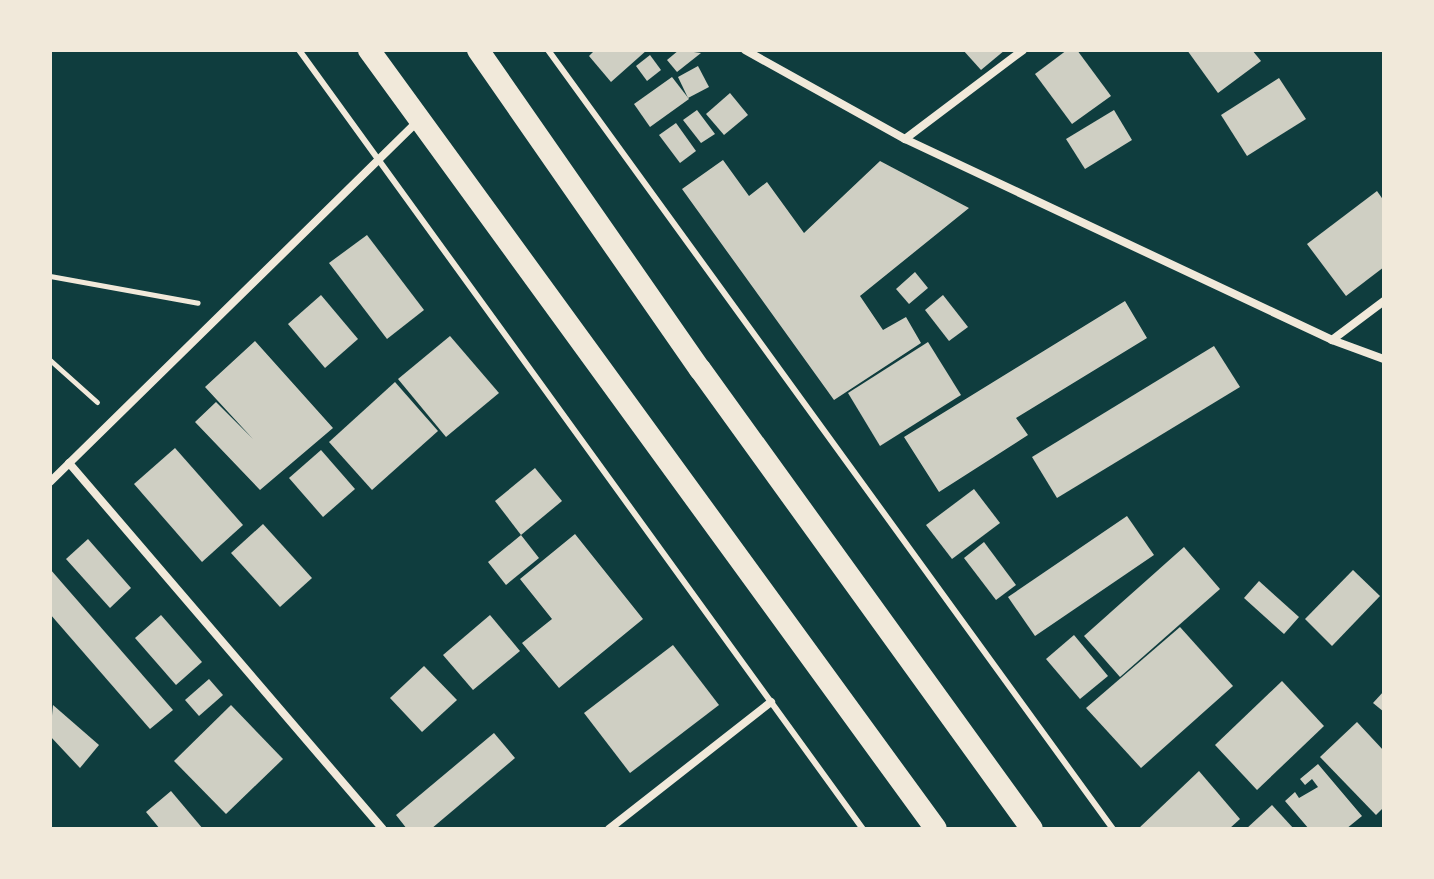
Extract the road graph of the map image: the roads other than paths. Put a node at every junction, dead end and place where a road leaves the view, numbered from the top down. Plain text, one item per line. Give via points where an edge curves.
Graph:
1 (299, 50) edge
2 (369, 50) edge
3 (478, 50) edge
4 (548, 50) edge
5 (745, 50) edge
6 (1023, 50) edge
7 (420, 119) junction
8 (905, 139) junction
9 (377, 161) junction
10 (1384, 301) edge
11 (1332, 340) junction
12 (1384, 359) edge
13 (69, 463) junction
14 (50, 482) edge
15 (771, 702) junction
16 (383, 829) edge
17 (609, 829) edge
18 (863, 829) edge
19 (936, 829) edge
20 (1032, 829) edge
21 (1113, 829) edge

1 - 9 lane
2 - 7 highway
3 - 20 highway
4 - 21 lane
5 - 8 street
6 - 8 street
7 - 9 street
7 - 19 highway
8 - 11 street
9 - 13 street
9 - 15 lane
10 - 11 street
11 - 12 street
13 - 14 street
13 - 16 street
15 - 17 street
15 - 18 lane

